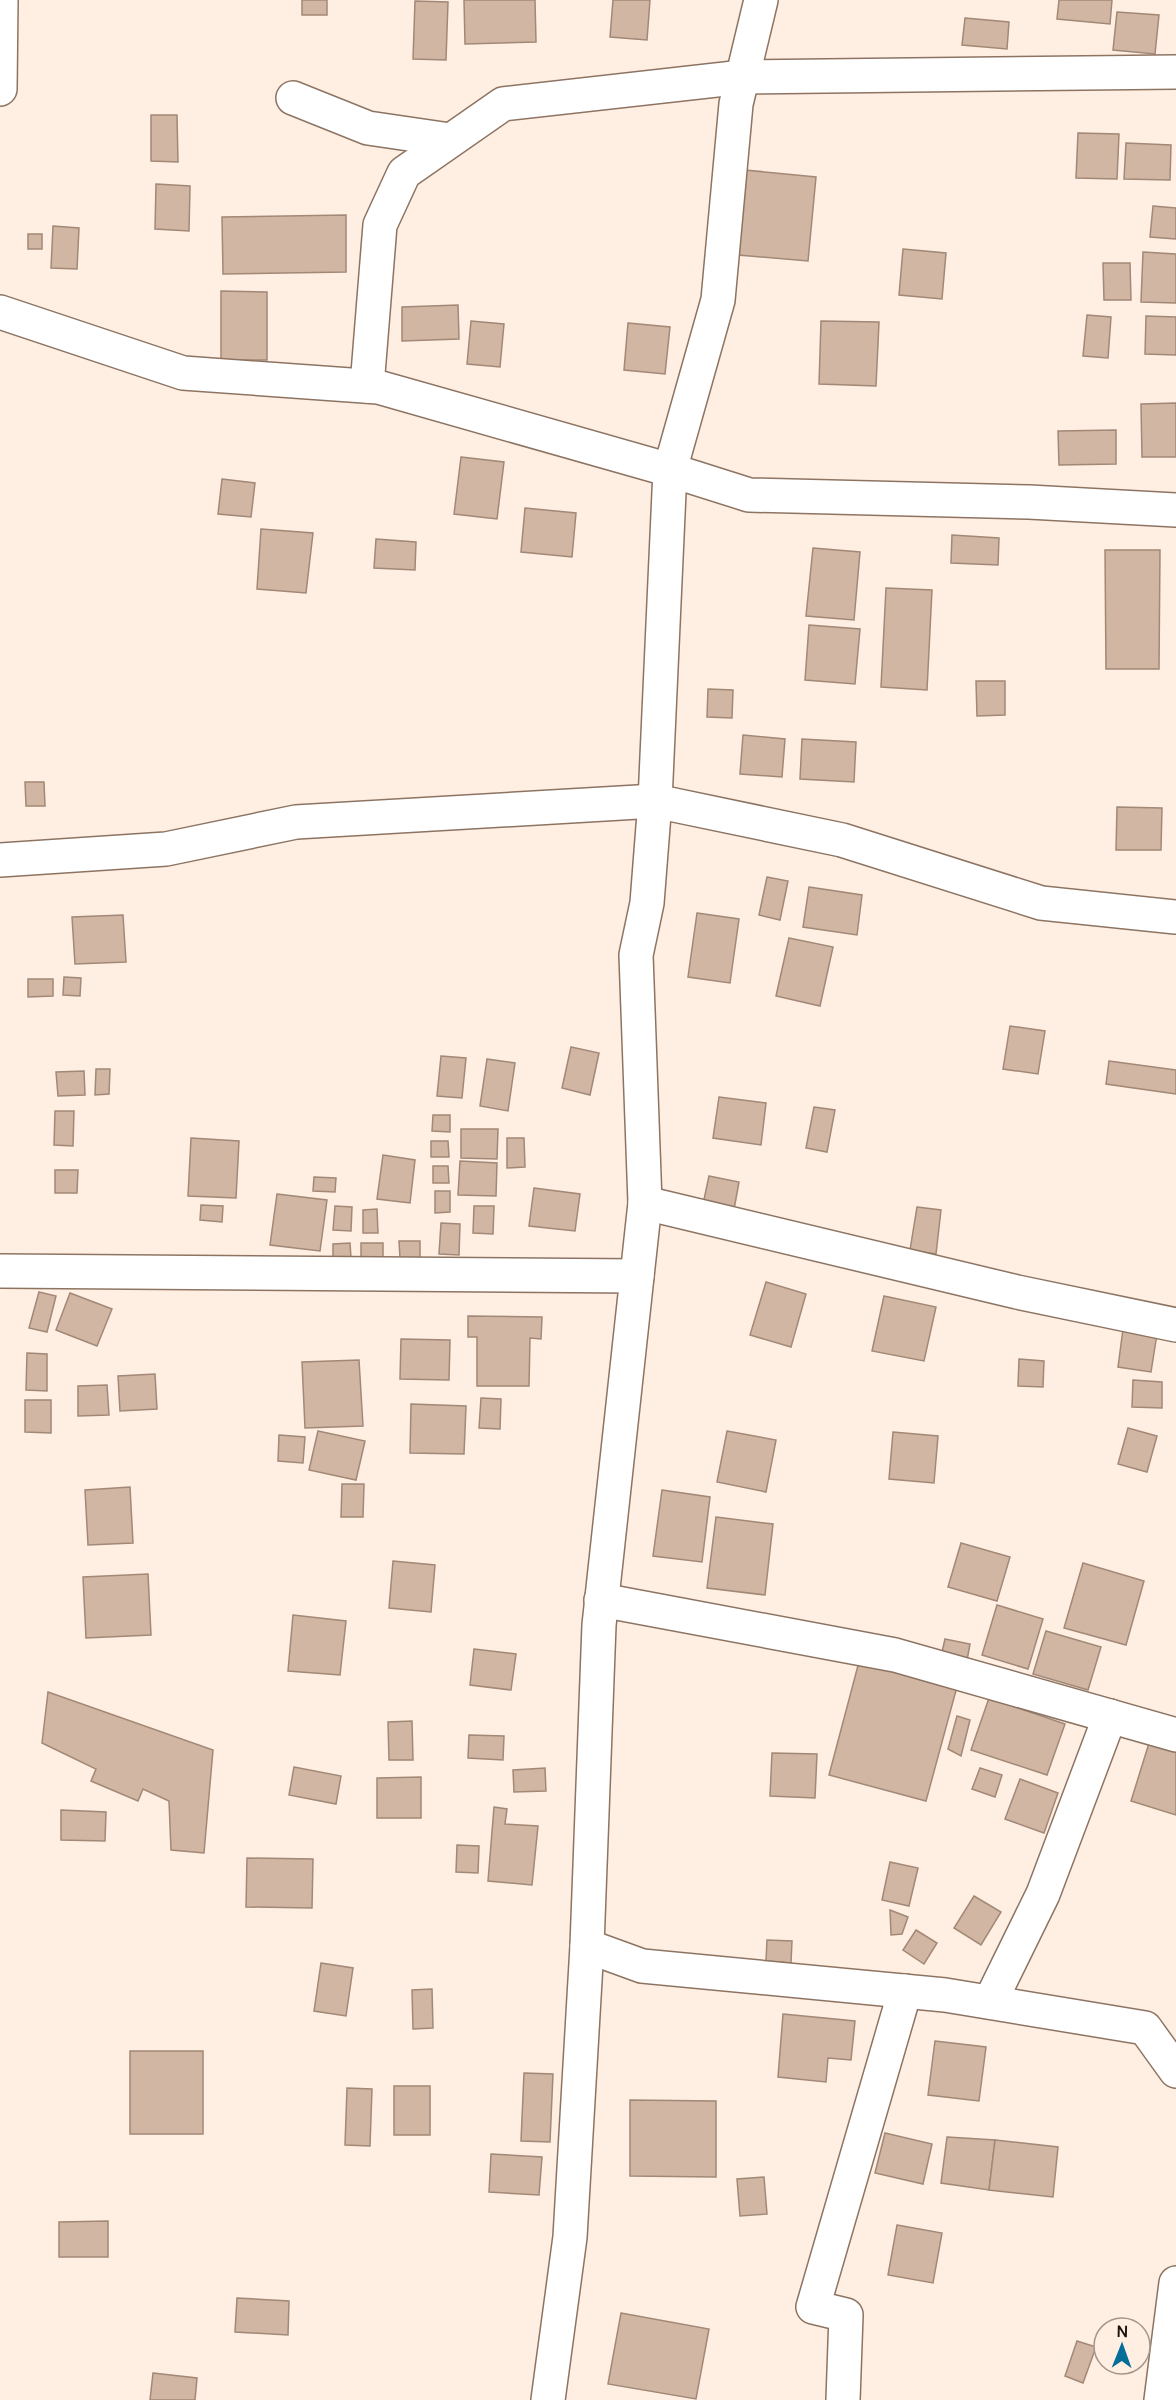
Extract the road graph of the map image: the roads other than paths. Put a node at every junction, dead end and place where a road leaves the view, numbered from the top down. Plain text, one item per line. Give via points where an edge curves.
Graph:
1 (1, 0) edge
2 (761, 0) edge
3 (1176, 72) edge
4 (742, 77) junction
5 (0, 89) edge
6 (293, 98) dead end
7 (450, 140) junction
8 (0, 312) edge
9 (367, 386) junction
10 (670, 470) junction
11 (1176, 510) edge
12 (655, 801) junction
13 (0, 860) edge
14 (1176, 917) edge
15 (645, 1203) junction
16 (0, 1271) edge
17 (637, 1276) junction
18 (1176, 1325) edge
19 (602, 1600) junction
20 (1110, 1716) junction
21 (1176, 1735) edge
22 (587, 1946) junction
23 (905, 1991) junction
24 (990, 2002) junction
25 (1175, 2068) edge
26 (1176, 2283) edge
27 (548, 2400) edge
28 (843, 2400) edge
29 (1161, 2400) edge

1 - 5 street
2 - 4 street
3 - 4 street
4 - 7 street via 503,104
4 - 10 street via 736,104 718,300
6 - 7 street via 368,128
7 - 9 street via 404,173 380,225
8 - 9 street via 183,373
9 - 10 street
10 - 11 street via 749,495
10 - 12 street
12 - 13 street via 296,822 166,849
12 - 14 street via 842,840 1041,903
12 - 15 street via 647,903 636,955
15 - 17 street
15 - 18 street via 1017,1292
16 - 17 street
17 - 19 street
19 - 20 street via 895,1654
19 - 22 street
20 - 21 street
20 - 24 street via 1042,1894
22 - 23 street via 642,1966
22 - 27 street via 570,2237
23 - 24 street
23 - 28 street via 813,2307 846,2315
24 - 25 street via 1145,2028
26 - 29 street

